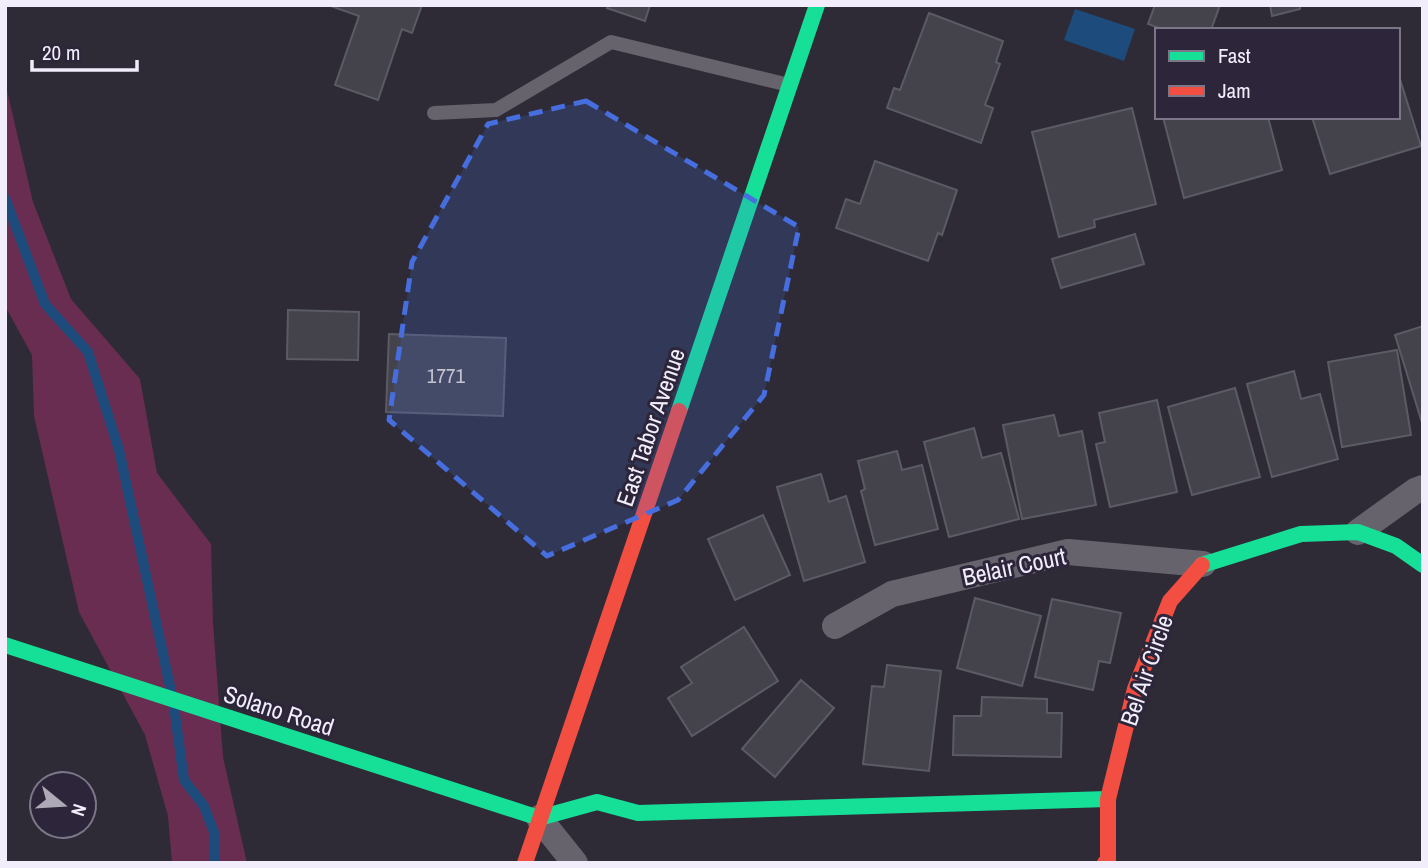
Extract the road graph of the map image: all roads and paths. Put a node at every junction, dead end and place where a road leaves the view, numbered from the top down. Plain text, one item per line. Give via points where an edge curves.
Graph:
1 (817, 5) edge
2 (790, 86) junction
3 (435, 113) dead end
4 (1423, 488) edge
5 (1358, 532) junction
6 (1203, 564) junction
7 (1423, 565) edge
8 (835, 626) dead end
9 (5, 645) edge
10 (1108, 799) junction
11 (539, 818) junction
12 (525, 863) edge
13 (575, 863) edge
14 (1107, 863) edge

1 - 2 street, East Tabor Avenue
2 - 3 lane via 611,42 496,110
2 - 11 street, East Tabor Avenue
4 - 5 street
5 - 6 street via 1301,534
5 - 7 street via 1396,545
6 - 8 street, Belair Court via 1068,552 892,594
6 - 10 street, Bel Air Circle via 1170,601 1135,689
9 - 11 street, Solano Road
10 - 11 street via 638,813 597,802
10 - 14 street, Bel Air Circle
11 - 12 street, East Tabor Avenue
11 - 13 street

